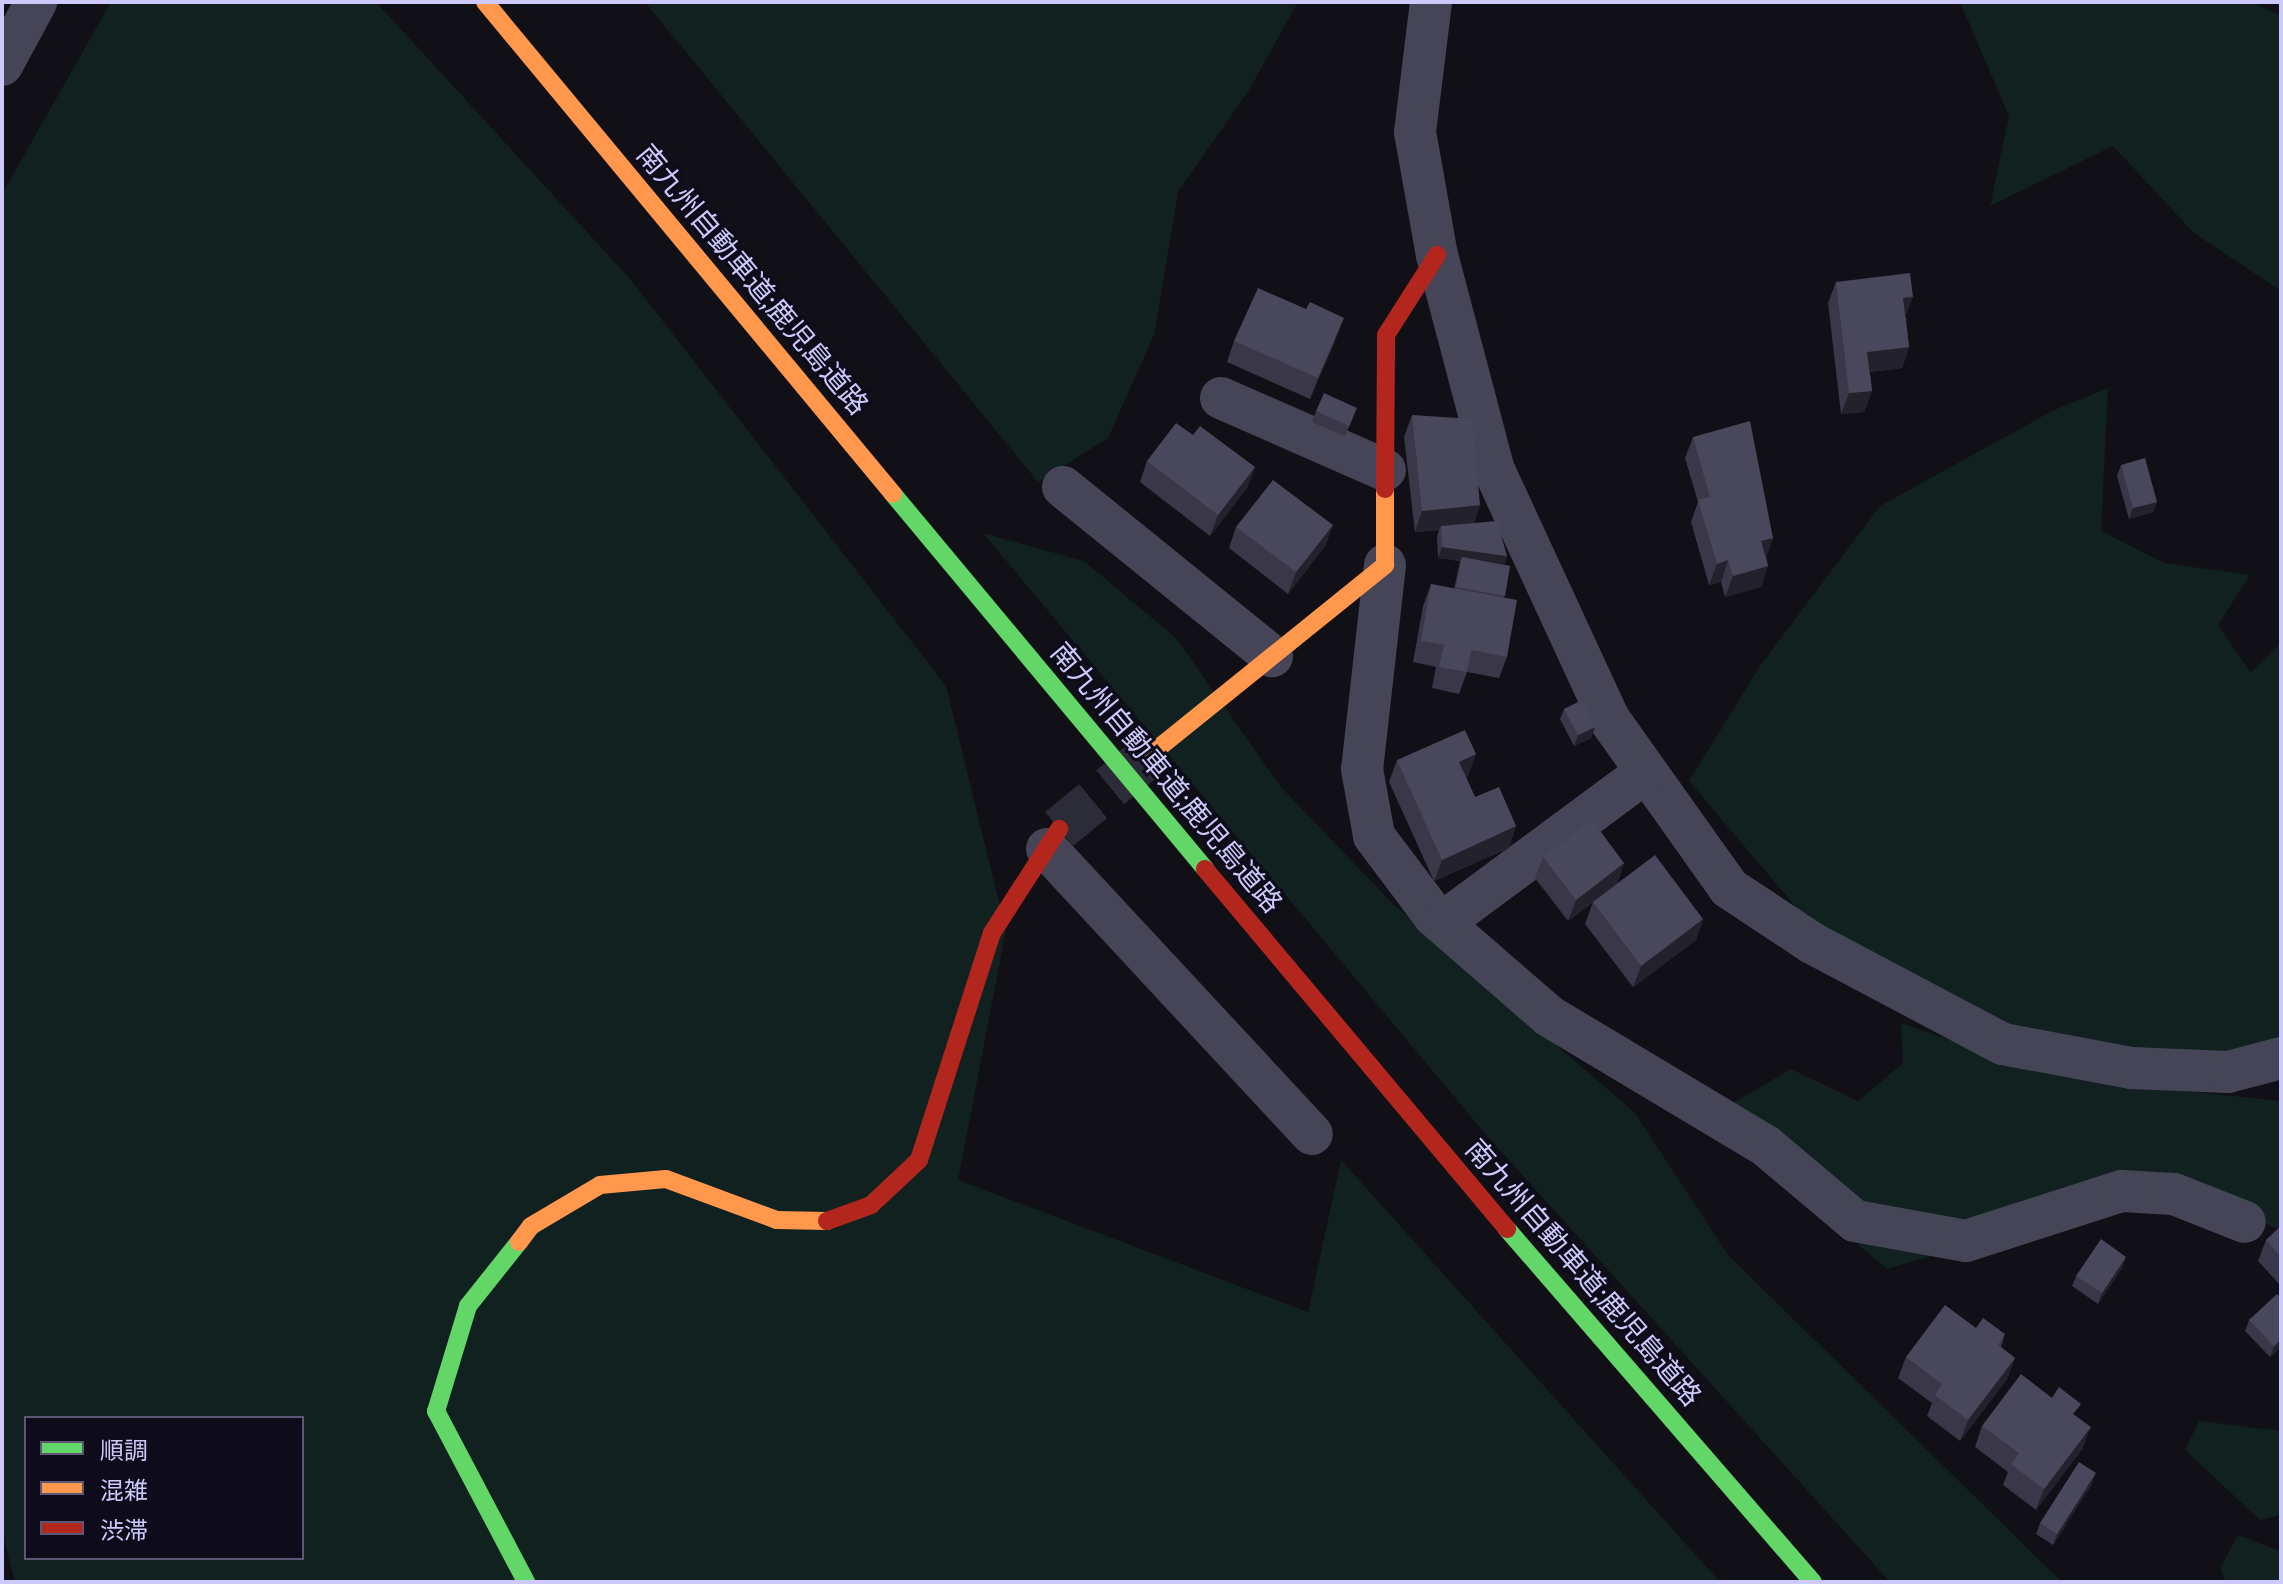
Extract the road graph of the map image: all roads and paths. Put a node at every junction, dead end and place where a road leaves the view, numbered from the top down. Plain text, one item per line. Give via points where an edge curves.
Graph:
1 (36, 2) edge
2 (485, 2) edge
3 (1431, 2) edge
4 (2, 65) edge
5 (1437, 255) junction
6 (1221, 398) dead end
7 (1385, 470) junction
8 (1063, 487) dead end
9 (1385, 565) junction
10 (1272, 656) junction
11 (1151, 754) tunnel mouth
12 (1646, 772) junction
13 (1053, 839) joint
14 (1442, 923) junction
15 (2281, 1058) edge
16 (1312, 1134) dead end
17 (2245, 1222) dead end
18 (526, 1582) edge
19 (1813, 1582) edge

1 - 4 street
2 - 19 main road, 南九州自動車道;鹿児島道路 via 1453,1167
3 - 5 street via 1415,132
5 - 7 main road via 1386,335
5 - 12 street via 1494,470 1609,719
6 - 7 street
7 - 9 main road
8 - 10 street
9 - 10 main road
9 - 14 street via 1362,769 1374,836
10 - 11 main road
12 - 14 street
12 - 15 street via 1729,888 1812,943 2003,1044 2131,1068 2228,1072
13 - 16 street
13 - 18 main road via 992,933 919,1160 871,1205 837,1221 777,1220 666,1179 600,1185 531,1226 468,1306 436,1411
14 - 17 street via 1549,1016 1766,1146 1855,1221 1966,1241 2122,1191 2174,1194

